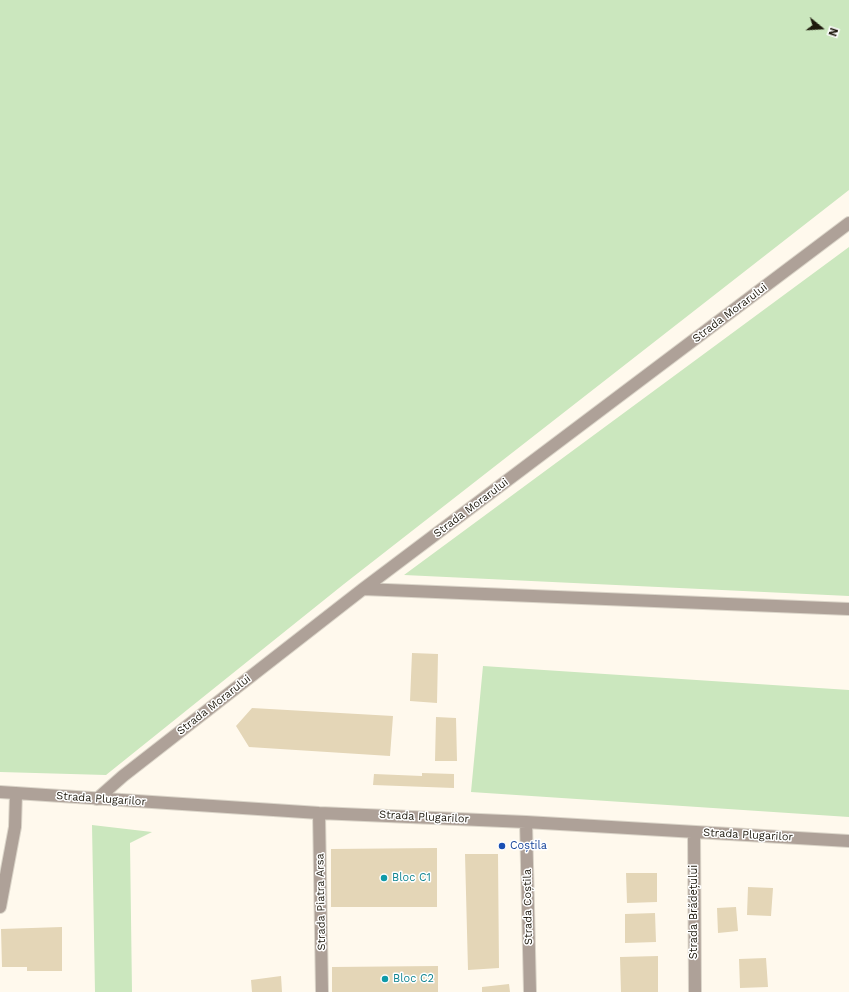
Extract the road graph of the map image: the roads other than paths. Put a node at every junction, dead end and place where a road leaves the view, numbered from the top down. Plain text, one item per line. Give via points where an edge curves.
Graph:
1 (849, 223) edge
2 (363, 590) junction
3 (849, 609) edge
4 (0, 792) edge
5 (16, 793) junction
6 (97, 799) junction
7 (319, 813) junction
8 (526, 822) junction
9 (694, 832) junction
10 (849, 841) edge
11 (0, 907) edge
12 (322, 992) edge
13 (530, 992) edge
14 (695, 992) edge

1 - 2 street, Strada Morarului
2 - 3 street
2 - 6 street, Strada Morarului via 122,776
4 - 5 street, Strada Plugarilor
5 - 6 street, Strada Plugarilor
5 - 11 street via 15,827
6 - 7 street, Strada Plugarilor
7 - 8 street, Strada Plugarilor
7 - 12 street, Strada Piatra Arsa
8 - 9 street, Strada Plugarilor
8 - 13 street, Strada Coștila
9 - 10 street, Strada Plugarilor
9 - 14 street, Strada Brădețului

